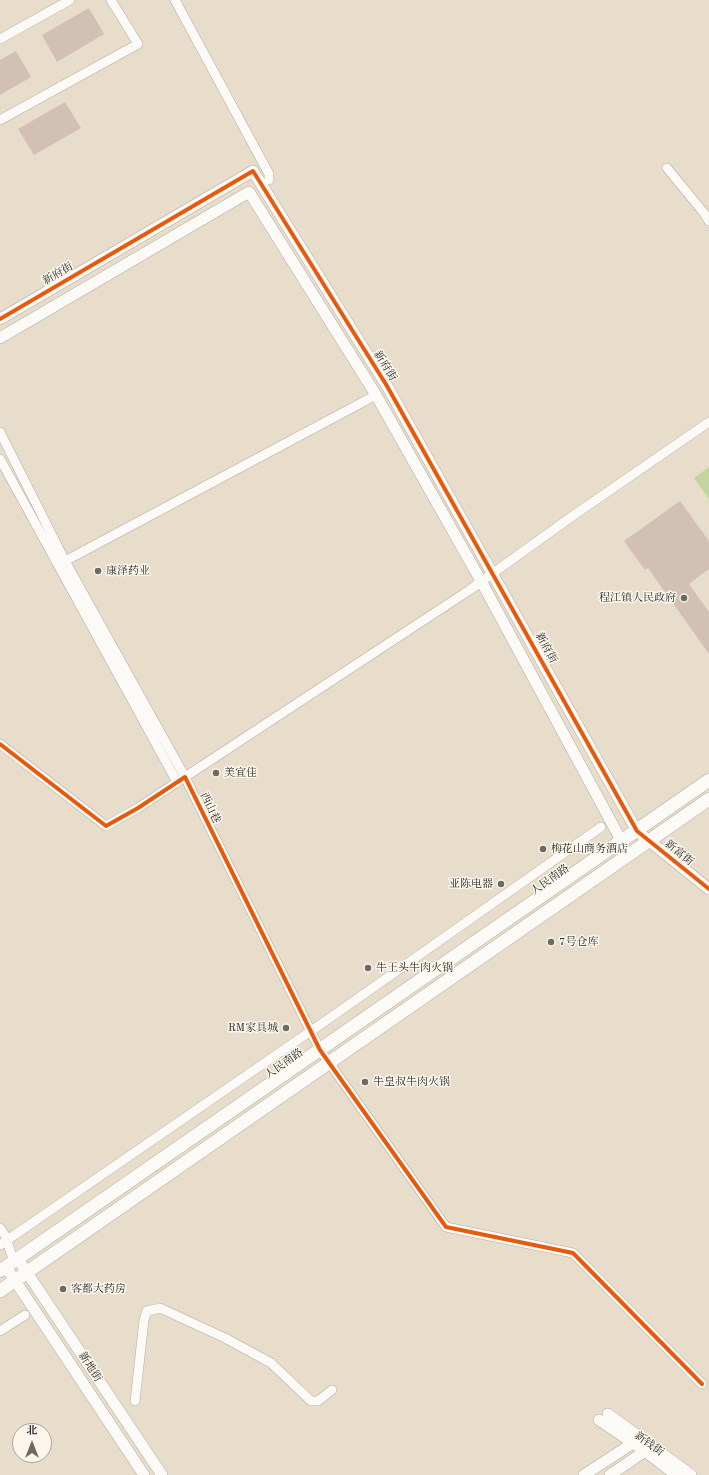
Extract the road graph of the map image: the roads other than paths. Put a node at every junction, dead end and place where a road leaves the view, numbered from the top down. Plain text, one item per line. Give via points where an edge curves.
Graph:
1 (70, 0) edge
2 (111, 0) edge
3 (175, 0) edge
4 (0, 39) edge
5 (0, 120) edge
6 (667, 168) dead end
7 (269, 180) dead end
8 (709, 221) edge
9 (0, 319) edge
10 (0, 338) edge
11 (376, 395) junction
12 (709, 422) edge
13 (0, 432) edge
14 (0, 459) edge
15 (65, 561) junction
16 (481, 581) junction
17 (0, 744) edge
18 (181, 780) junction
19 (709, 780) edge
20 (709, 799) edge
21 (602, 827) dead end
22 (637, 830) junction
23 (649, 840) junction
24 (622, 842) junction
25 (709, 890) edge
26 (320, 1050) junction
27 (329, 1062) junction
28 (0, 1228) edge
29 (0, 1245) edge
30 (9, 1265) edge
31 (27, 1272) junction
32 (14, 1280) junction
33 (0, 1290) edge
34 (25, 1315) dead end
35 (0, 1332) edge
36 (702, 1384) dead end
37 (332, 1390) dead end
38 (135, 1401) dead end
39 (633, 1443) junction
40 (645, 1451) junction
41 (144, 1475) edge
42 (162, 1475) edge
43 (584, 1475) edge
44 (610, 1475) edge
45 (676, 1475) edge
46 (691, 1475) edge

1 - 4 street
2 - 5 street via 138,44
3 - 7 street via 269,174
6 - 8 street
9 - 22 street, 新府街 via 253,171 387,386
10 - 11 street via 249,192
11 - 15 street
11 - 16 street
12 - 16 street
13 - 15 street
14 - 18 street
15 - 18 street
16 - 18 street
16 - 24 street
17 - 18 street via 106,826
18 - 26 street, 西山巷
19 - 22 main road, 人民南路
20 - 23 main road
21 - 29 street
22 - 23 street, 新富街
22 - 24 main road, 人民南路
23 - 25 street, 新富街
23 - 27 main road
24 - 26 main road, 人民南路
26 - 27 street, 西山巷
26 - 30 main road, 人民南路
27 - 31 main road
27 - 36 street, 西山巷 via 446,1227 573,1253
28 - 30 street via 5,1235
30 - 31 street, 新地街
30 - 32 street, 新地街
31 - 32 main road
31 - 42 street, 新地街
32 - 33 main road
32 - 41 street, 新地街
34 - 35 street
37 - 38 street via 318,1401 311,1401 271,1363 160,1308 147,1311 144,1320
39 - 40 street, 新钱街
39 - 43 street
39 - 46 street, 新钱街 via 603,1417
40 - 44 street
40 - 45 street, 新钱街

